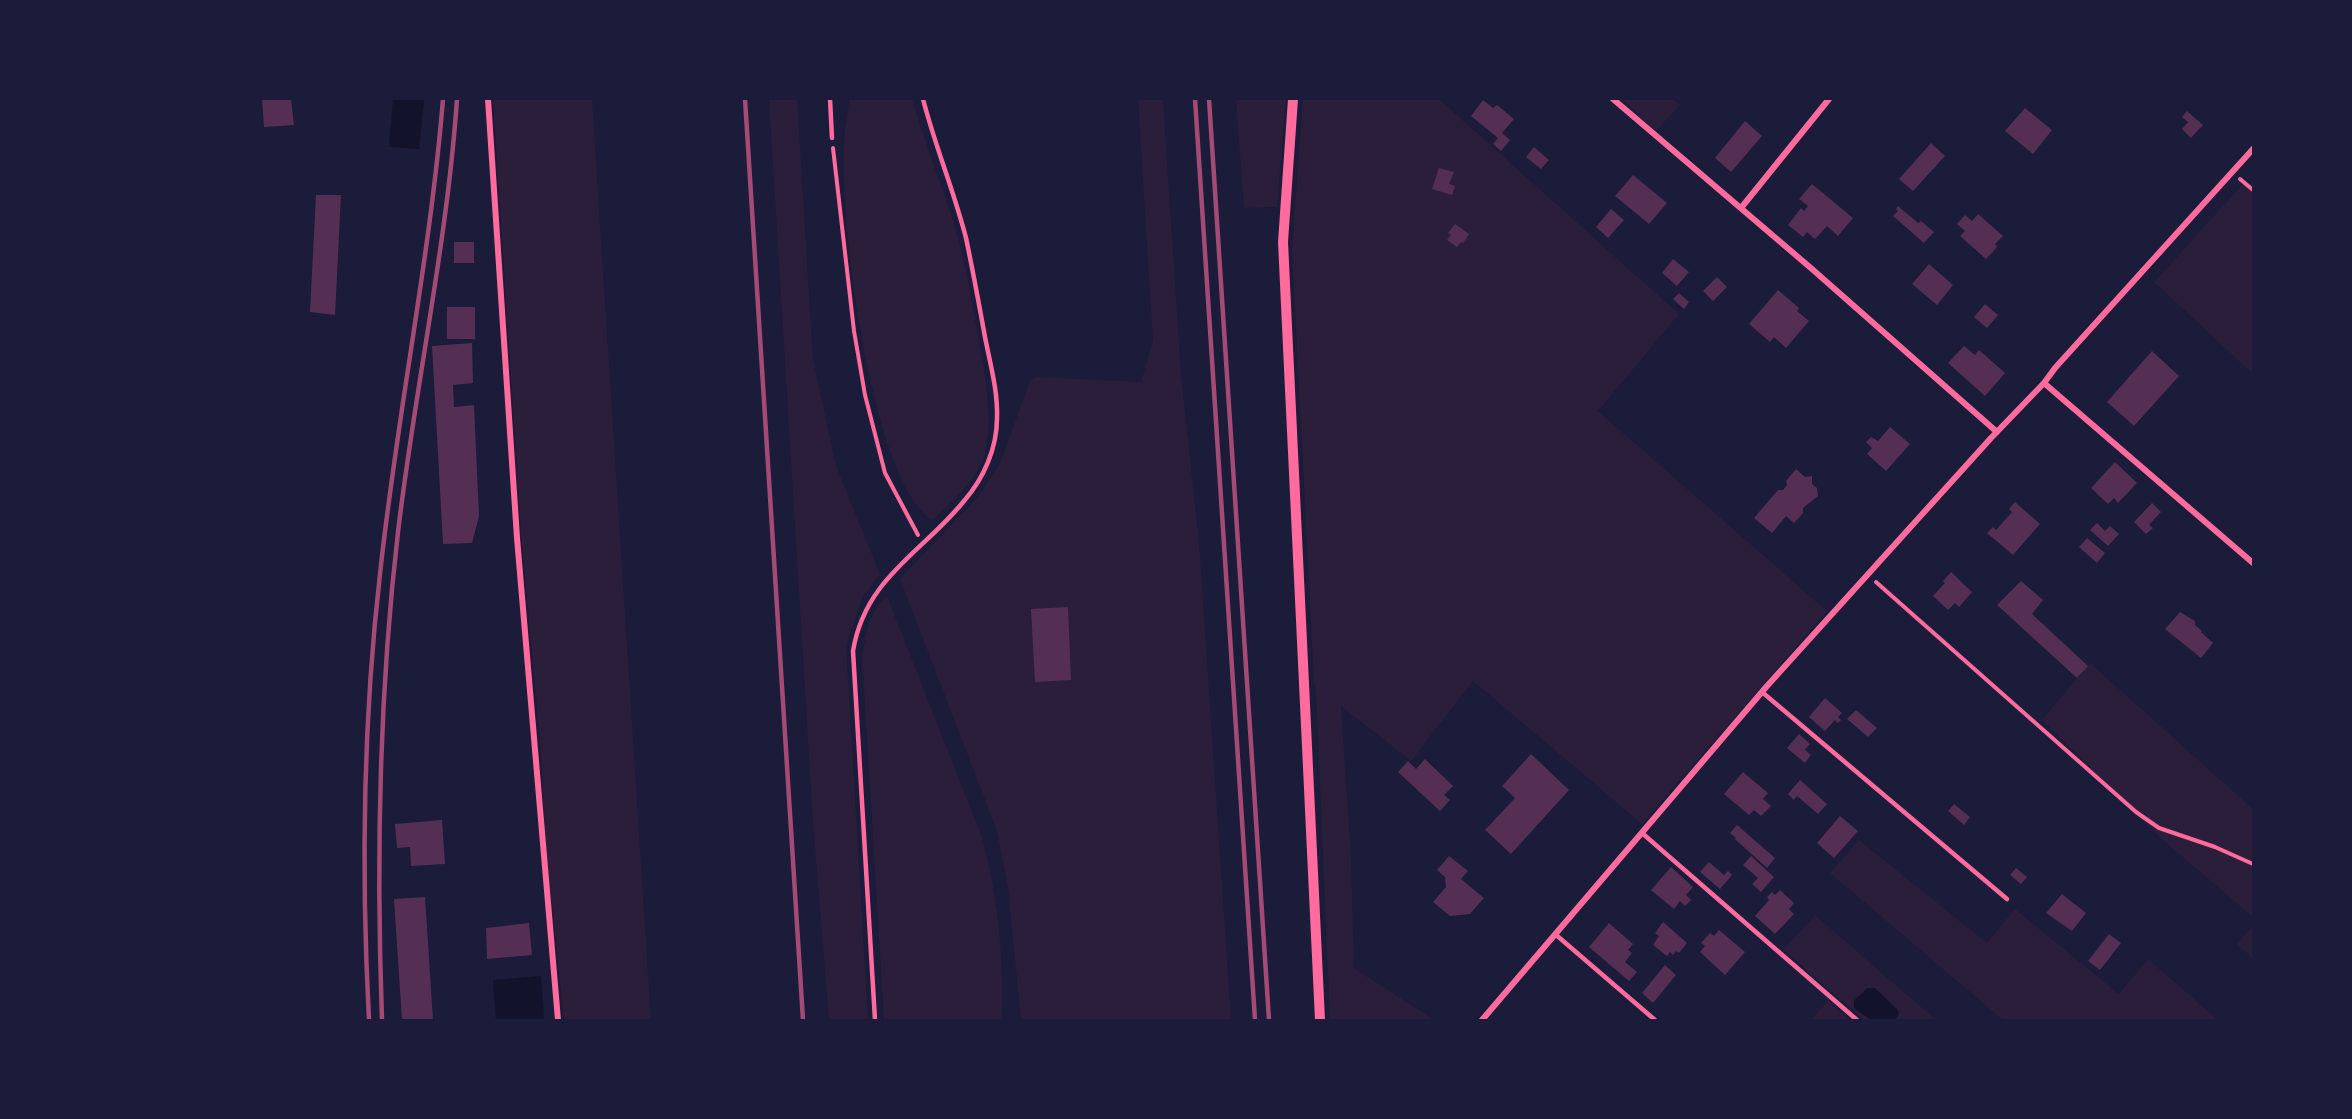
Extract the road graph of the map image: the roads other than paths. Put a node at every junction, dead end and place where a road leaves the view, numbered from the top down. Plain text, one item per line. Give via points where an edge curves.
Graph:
1 (488, 99) edge
2 (830, 99) edge
3 (923, 99) edge
4 (1293, 99) edge
5 (1613, 99) edge
6 (1829, 99) edge
7 (832, 138) road end
8 (2253, 148) edge
9 (1741, 208) junction
10 (2044, 383) junction
11 (1998, 432) junction
12 (2253, 563) edge
13 (1762, 692) junction
14 (1642, 832) junction
15 (2007, 899) dead end
16 (1555, 934) junction
17 (558, 1020) edge
18 (875, 1020) edge
19 (1320, 1020) edge
20 (1482, 1020) edge
21 (1655, 1020) edge
22 (1857, 1020) edge

1 - 17 street via 517,538
2 - 7 lane
3 - 18 lane via 965,237 998,417 994,445 979,482 964,502 889,575 857,631 853,651
4 - 19 street via 1283,242
5 - 9 street
6 - 9 street
8 - 10 street
9 - 11 street
10 - 11 street
10 - 12 street
11 - 13 street
13 - 14 street
13 - 15 lane
14 - 16 street
14 - 22 lane
16 - 20 street
16 - 21 lane

